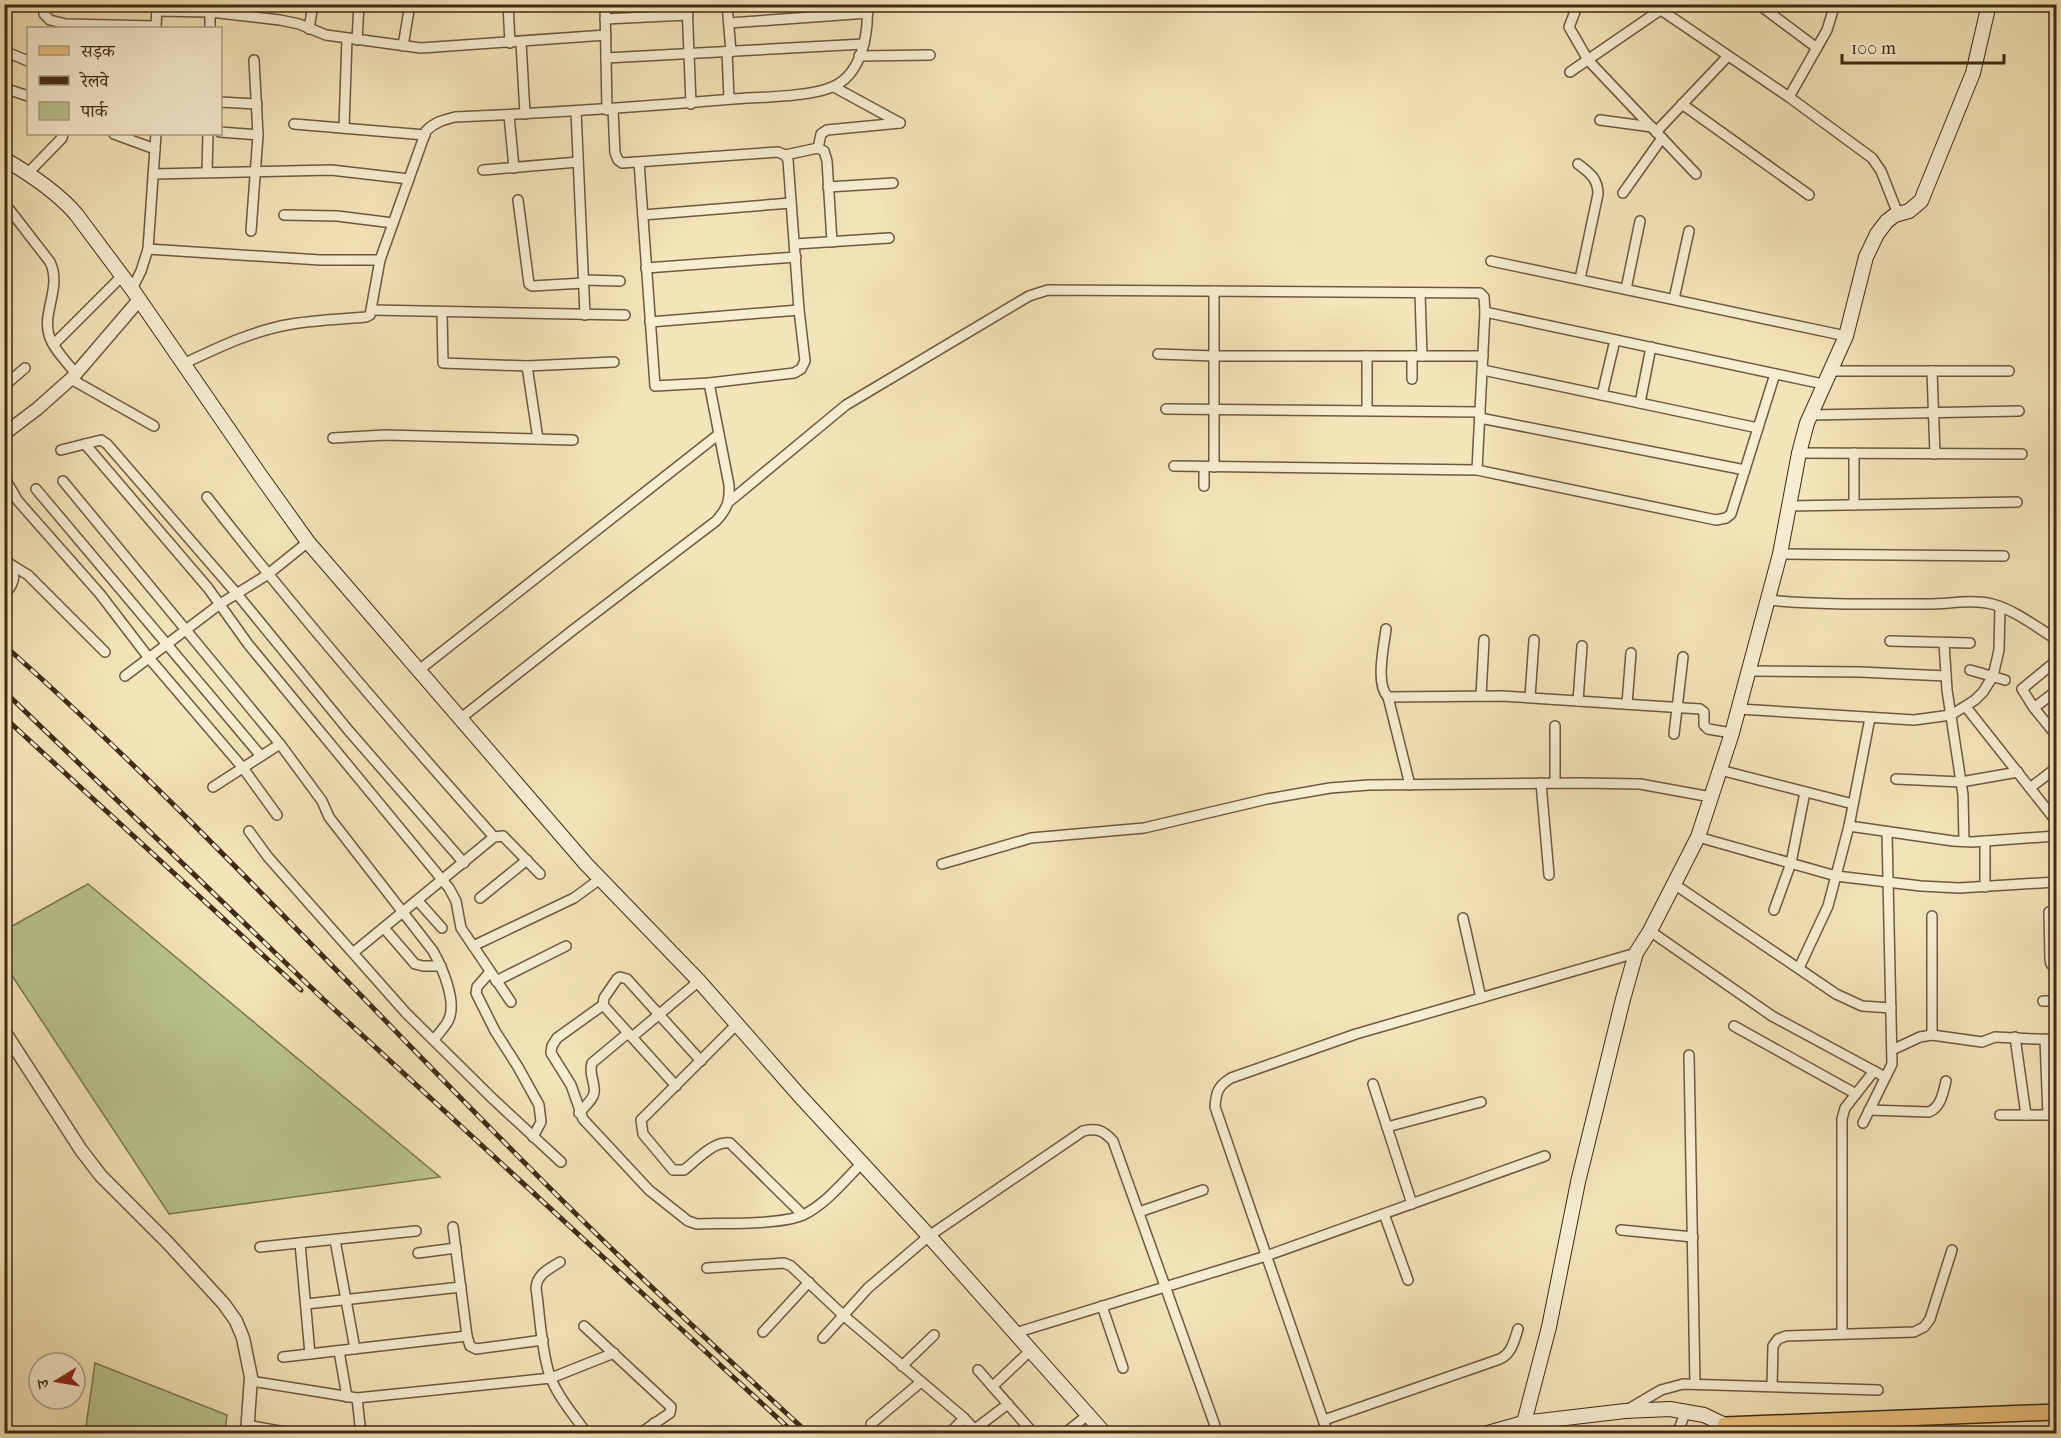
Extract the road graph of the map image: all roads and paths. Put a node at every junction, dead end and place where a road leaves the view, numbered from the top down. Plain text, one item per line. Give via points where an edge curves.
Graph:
1 (43, 4) edge
2 (313, 4) edge
3 (359, 4) edge
4 (410, 4) edge
5 (508, 4) edge
6 (605, 4) edge
7 (687, 4) edge
8 (727, 4) edge
9 (1578, 4) edge
10 (1758, 4) edge
11 (1835, 4) edge
12 (1989, 4) edge
13 (1665, 7) edge
14 (157, 8) edge
15 (210, 8) edge
16 (867, 9) edge
17 (688, 15) junction
18 (605, 19) junction
19 (729, 23) junction
20 (156, 27) edge
21 (210, 27) edge
22 (309, 28) junction
23 (606, 36) junction
24 (347, 38) junction
25 (357, 40) junction
26 (521, 42) junction
27 (510, 43) junction
28 (864, 44) junction
29 (403, 46) junction
30 (1816, 48) junction
31 (4, 51) edge
32 (729, 52) junction
33 (690, 54) junction
34 (859, 56) junction
35 (930, 56) dead end
36 (1728, 56) junction
37 (606, 58) junction
38 (254, 60) dead end
39 (1588, 60) junction
40 (27, 61) edge
41 (1570, 72) dead end
42 (834, 87) junction
43 (4, 88) edge
44 (27, 96) edge
45 (1789, 97) junction
46 (729, 99) junction
47 (222, 102) edge
48 (256, 104) junction
49 (691, 104) junction
50 (1682, 104) junction
51 (610, 110) junction
52 (576, 111) junction
53 (525, 114) junction
54 (509, 115) junction
55 (1600, 120) dead end
56 (294, 124) dead end
57 (344, 128) junction
58 (222, 132) edge
59 (1657, 132) junction
60 (63, 135) edge
61 (117, 135) edge
62 (156, 135) edge
63 (208, 135) edge
64 (258, 135) junction
65 (425, 135) junction
66 (818, 148) junction
67 (155, 149) junction
68 (784, 155) junction
69 (4, 159) edge
70 (578, 162) junction
71 (639, 162) junction
72 (1578, 164) dead end
73 (514, 168) junction
74 (257, 170) junction
75 (483, 170) dead end
76 (207, 172) junction
77 (28, 173) junction
78 (153, 174) junction
79 (1696, 174) dead end
80 (409, 179) junction
81 (893, 183) dead end
82 (828, 187) junction
83 (1623, 193) dead end
84 (1809, 195) dead end
85 (518, 200) dead end
86 (791, 203) junction
87 (9, 209) dead end
88 (1898, 214) junction
89 (284, 215) dead end
90 (643, 216) junction
91 (1640, 221) dead end
92 (393, 223) junction
93 (251, 231) dead end
94 (1689, 231) dead end
95 (889, 238) dead end
96 (832, 242) junction
97 (795, 244) junction
98 (148, 249) junction
99 (796, 256) junction
100 (380, 260) junction
101 (1491, 261) dead end
102 (646, 268) junction
103 (122, 276) junction
104 (1580, 279) junction
105 (620, 281) dead end
106 (584, 282) junction
107 (1626, 289) junction
108 (1214, 291) junction
109 (1420, 293) junction
110 (135, 294) junction
111 (1674, 299) junction
112 (372, 310) junction
113 (799, 310) junction
114 (442, 312) junction
115 (1485, 312) junction
116 (585, 315) junction
117 (625, 315) dead end
118 (650, 322) junction
119 (1846, 336) junction
120 (1615, 340) junction
121 (54, 344) junction
122 (1651, 348) junction
123 (1158, 354) dead end
124 (1214, 356) junction
125 (1367, 356) junction
126 (1417, 356) junction
127 (1483, 356) junction
128 (614, 362) dead end
129 (183, 364) junction
130 (527, 366) junction
131 (25, 368) dead end
132 (1483, 370) junction
133 (1829, 371) junction
134 (1932, 371) junction
135 (2009, 371) dead end
136 (1775, 374) junction
137 (73, 376) junction
138 (1413, 379) dead end
139 (1823, 384) junction
140 (4, 386) edge
141 (709, 386) junction
142 (1602, 395) junction
143 (1640, 403) junction
144 (1214, 408) junction
145 (1166, 409) dead end
146 (1367, 410) junction
147 (2019, 411) dead end
148 (1934, 413) junction
149 (1480, 415) junction
150 (1811, 415) junction
151 (153, 426) dead end
152 (1758, 428) junction
153 (4, 434) edge
154 (719, 434) junction
155 (333, 438) dead end
156 (537, 439) junction
157 (573, 440) dead end
158 (85, 444) junction
159 (61, 450) dead end
160 (1799, 453) junction
161 (1854, 453) junction
162 (1935, 454) junction
163 (2022, 454) dead end
164 (1174, 466) dead end
165 (1209, 467) junction
166 (1745, 470) junction
167 (1477, 471) junction
168 (4, 477) edge
169 (63, 481) dead end
170 (1204, 486) dead end
171 (36, 489) dead end
172 (207, 497) dead end
173 (730, 501) junction
174 (2017, 502) dead end
175 (1854, 505) junction
176 (1789, 506) junction
177 (308, 542) junction
178 (1780, 554) junction
179 (2004, 556) dead end
180 (6, 560) edge
181 (267, 575) junction
182 (4, 594) edge
183 (237, 594) junction
184 (1767, 600) junction
185 (220, 604) junction
186 (2000, 607) junction
187 (1386, 629) dead end
188 (185, 630) junction
189 (2056, 639) edge
190 (1484, 640) dead end
191 (1534, 640) dead end
192 (1890, 641) dead end
193 (1944, 643) junction
194 (1970, 643) dead end
195 (166, 645) junction
196 (1582, 646) dead end
197 (105, 652) dead end
198 (1631, 653) dead end
199 (1683, 657) dead end
200 (149, 658) junction
201 (2056, 660) edge
202 (419, 670) junction
203 (1970, 670) dead end
204 (1749, 671) junction
205 (125, 676) dead end
206 (1946, 676) junction
207 (1993, 676) junction
208 (2005, 680) dead end
209 (2056, 691) edge
210 (1481, 696) junction
211 (1388, 697) junction
212 (1530, 698) junction
213 (1578, 701) junction
214 (1626, 704) junction
215 (1966, 707) junction
216 (1677, 708) junction
217 (2034, 708) junction
218 (1739, 709) junction
219 (1951, 715) junction
220 (461, 718) junction
221 (1870, 718) junction
222 (1555, 726) dead end
223 (1732, 733) junction
224 (1674, 734) dead end
225 (2056, 735) edge
226 (280, 744) junction
227 (261, 756) junction
228 (243, 768) junction
229 (2056, 768) edge
230 (1720, 770) junction
231 (2018, 772) junction
232 (1896, 779) dead end
233 (1961, 782) junction
234 (1542, 783) junction
235 (1555, 783) junction
236 (1410, 785) junction
237 (213, 787) dead end
238 (2030, 788) junction
239 (1805, 792) junction
240 (1711, 797) junction
241 (1853, 804) junction
242 (277, 816) dead end
243 (2056, 821) edge
244 (1849, 826) junction
245 (249, 831) dead end
246 (1887, 832) junction
247 (2056, 836) edge
248 (494, 837) junction
249 (1698, 837) junction
250 (1964, 841) junction
251 (1985, 841) junction
252 (527, 860) junction
253 (464, 863) junction
254 (942, 864) dead end
255 (1791, 864) junction
256 (540, 874) dead end
257 (1549, 874) dead end
258 (1836, 876) junction
259 (600, 879) junction
260 (443, 880) junction
261 (1888, 882) junction
262 (2056, 882) edge
263 (1674, 884) junction
264 (1986, 887) junction
265 (480, 898) dead end
266 (418, 901) junction
267 (1774, 910) dead end
268 (2049, 912) dead end
269 (403, 913) junction
270 (1932, 916) dead end
271 (1463, 918) dead end
272 (384, 928) junction
273 (442, 928) dead end
274 (1650, 931) junction
275 (2053, 934) edge
276 (472, 946) junction
277 (566, 946) dead end
278 (354, 952) junction
279 (1636, 953) junction
280 (441, 966) junction
281 (2056, 967) edge
282 (1799, 968) junction
283 (490, 972) junction
284 (496, 981) junction
285 (699, 981) junction
286 (1481, 998) junction
287 (2043, 1001) dead end
288 (2056, 1001) edge
289 (511, 1002) dead end
290 (603, 1005) junction
291 (1891, 1008) junction
292 (659, 1014) junction
293 (737, 1024) junction
294 (1734, 1026) dead end
295 (4, 1031) edge
296 (630, 1035) junction
297 (1932, 1035) junction
298 (2015, 1037) junction
299 (2045, 1039) junction
300 (434, 1040) junction
301 (2056, 1040) edge
302 (1892, 1050) junction
303 (1689, 1055) dead end
304 (701, 1061) junction
305 (1874, 1071) junction
306 (1885, 1077) junction
307 (1946, 1081) dead end
308 (1373, 1084) dead end
309 (676, 1086) junction
310 (1856, 1094) junction
311 (1481, 1102) dead end
312 (1869, 1110) junction
313 (579, 1113) junction
314 (2000, 1115) dead end
315 (2026, 1115) junction
316 (2052, 1115) edge
317 (1863, 1123) dead end
318 (1387, 1127) junction
319 (533, 1137) junction
320 (1545, 1156) dead end
321 (561, 1162) dead end
322 (862, 1163) junction
323 (1203, 1190) dead end
324 (1412, 1204) junction
325 (1139, 1212) junction
326 (1384, 1214) junction
327 (803, 1215) junction
328 (453, 1227) dead end
329 (1621, 1230) dead end
330 (416, 1231) dead end
331 (928, 1236) junction
332 (1692, 1237) junction
333 (335, 1240) junction
334 (300, 1243) junction
335 (260, 1247) dead end
336 (456, 1248) junction
337 (1952, 1250) dead end
338 (418, 1253) dead end
339 (1266, 1256) junction
340 (560, 1262) dead end
341 (707, 1268) dead end
342 (1408, 1280) dead end
343 (809, 1282) junction
344 (461, 1287) junction
345 (1166, 1287) junction
346 (346, 1300) junction
347 (306, 1304) junction
348 (1102, 1306) junction
349 (843, 1315) junction
350 (584, 1326) dead end
351 (1518, 1329) dead end
352 (763, 1332) dead end
353 (1015, 1333) junction
354 (1842, 1334) junction
355 (934, 1335) dead end
356 (467, 1336) junction
357 (823, 1338) dead end
358 (543, 1340) junction
359 (355, 1349) junction
360 (339, 1350) junction
361 (1031, 1350) junction
362 (614, 1353) junction
363 (310, 1354) junction
364 (283, 1357) dead end
365 (902, 1366) junction
366 (1123, 1368) dead end
367 (978, 1370) dead end
368 (551, 1378) junction
369 (250, 1381) junction
370 (921, 1382) junction
371 (1695, 1384) junction
372 (993, 1386) junction
373 (1772, 1386) junction
374 (1878, 1390) dead end
375 (347, 1397) junction
376 (357, 1398) junction
377 (1008, 1404) junction
378 (1625, 1411) junction
379 (1686, 1411) junction
380 (2056, 1412) edge
381 (1089, 1414) junction
382 (964, 1418) junction
383 (1324, 1420) junction
384 (1806, 1422) junction
385 (654, 1423) junction
386 (872, 1424) dead end
387 (1522, 1428) edge
388 (1730, 1429) edge
389 (247, 1430) edge
390 (977, 1431) edge
391 (296, 1434) edge
392 (361, 1434) edge
393 (586, 1434) edge
394 (639, 1434) edge
395 (661, 1434) edge
396 (949, 1434) edge
397 (1034, 1434) edge
398 (1064, 1434) edge
399 (1105, 1434) edge
400 (1218, 1434) edge
401 (1328, 1434) edge
402 (1484, 1434) edge
403 (1677, 1434) edge
404 (1791, 1434) edge

1 - 20 street via 44,14 50,20 66,24
2 - 22 street
3 - 25 street
4 - 29 street
5 - 27 street
6 - 18 street
7 - 17 street
8 - 19 street
9 - 39 street via 1569,27
10 - 30 street
11 - 30 street
12 - 88 main road via 1972,73 1922,201 1909,212
13 - 36 street
13 - 39 street
14 - 15 street
14 - 20 street
15 - 21 street
15 - 22 street
16 - 19 street
16 - 28 street
17 - 18 street
17 - 33 street
18 - 23 street
19 - 32 street
22 - 24 street
23 - 26 street
23 - 37 street
24 - 25 street
24 - 57 street
25 - 29 street
26 - 27 street
26 - 53 street
27 - 29 street via 445,48
28 - 32 street
28 - 34 street
30 - 45 street
31 - 40 street
32 - 33 street
32 - 46 street
33 - 37 street
33 - 49 street
34 - 35 street
34 - 42 street via 854,70
36 - 45 street
36 - 50 street
37 - 51 street
38 - 48 street
39 - 41 street
39 - 59 street
42 - 46 street
42 - 66 street via 900,123 827,130 821,134
43 - 44 street
45 - 88 street via 1872,158
46 - 49 street
47 - 48 street
48 - 64 street
49 - 51 street
50 - 59 street
50 - 84 street
51 - 52 street
51 - 71 street via 618,160
52 - 53 street
52 - 70 street
53 - 54 street
54 - 65 street via 442,120
54 - 73 street
55 - 59 street
56 - 57 street
57 - 65 street
58 - 64 street
59 - 79 street
59 - 83 street
60 - 77 street
61 - 67 street
62 - 67 street
63 - 76 street
64 - 74 street
65 - 80 street
66 - 68 street
66 - 82 street via 824,151 827,161
67 - 78 street
68 - 71 street via 778,152
68 - 86 street via 788,160
69 - 77 main road
70 - 73 street
70 - 106 street
71 - 90 street
72 - 104 street via 1598,184
73 - 75 street
74 - 76 street
74 - 80 street via 331,170
74 - 93 street
76 - 78 street
77 - 103 main road via 68,205
78 - 98 street
80 - 92 street
81 - 82 street
82 - 96 street
85 - 106 street via 529,284
86 - 90 street
86 - 97 street
87 - 121 street via 54,270 48,327
88 - 119 main road via 1877,234 1866,257
89 - 92 street
90 - 102 street
91 - 107 street
92 - 100 street
94 - 111 street
95 - 96 street
96 - 97 street
97 - 99 street
98 - 100 street
98 - 110 street
99 - 102 street
99 - 113 street
100 - 112 street
101 - 104 street
102 - 118 street
103 - 110 main road
103 - 121 street
104 - 107 street
105 - 106 street
106 - 116 street
107 - 111 street
108 - 109 street
108 - 124 street
108 - 173 street via 1048,290 1029,296 846,405
109 - 115 street via 1480,293
109 - 126 street
110 - 129 main road
110 - 137 street
111 - 119 street
112 - 114 street
112 - 129 street via 366,317 274,328
113 - 118 street
113 - 141 street via 805,362 801,369
114 - 116 street
114 - 130 street via 442,363
115 - 120 street
115 - 127 street
116 - 117 street
118 - 141 street via 655,386
119 - 133 main road
120 - 122 street
120 - 142 street
121 - 137 street
122 - 136 street
122 - 143 street
123 - 124 street
124 - 125 street
124 - 144 street
125 - 126 street
125 - 146 street
126 - 127 street
126 - 138 street
127 - 132 street
128 - 130 street
129 - 177 main road
130 - 156 street
131 - 140 street
132 - 142 street
132 - 149 street
133 - 134 street
133 - 139 main road
134 - 135 street
134 - 148 street
136 - 139 street
136 - 152 street
137 - 151 street
137 - 153 street
139 - 150 main road
141 - 154 street
142 - 143 street
143 - 152 street
144 - 145 street
144 - 146 street
144 - 165 street
146 - 149 street
147 - 148 street
148 - 150 street
148 - 162 street
149 - 166 street
149 - 167 street
150 - 160 main road
152 - 166 street
154 - 173 street
154 - 202 street
155 - 156 street via 385,435
156 - 157 street
158 - 159 street
158 - 183 street via 101,440 107,444
158 - 185 street
160 - 161 street
160 - 176 main road
161 - 162 street
161 - 175 street
162 - 163 street
164 - 165 street
165 - 167 street
165 - 170 street
166 - 167 street via 1731,514 1716,520
168 - 200 street via 18,501 100,594
169 - 188 street
171 - 195 street
172 - 181 street
173 - 220 street via 716,521
174 - 175 street
175 - 176 street
176 - 178 main road
177 - 181 street
177 - 202 main road
178 - 179 street
178 - 184 main road
180 - 182 street via 13,578
180 - 197 street via 28,575
181 - 183 street
181 - 248 street
183 - 185 street
183 - 253 street
184 - 186 street via 1814,604 1972,602
184 - 204 main road
185 - 188 street
185 - 260 street via 248,644
186 - 189 street
186 - 207 street via 1999,650
187 - 211 street via 1381,683
188 - 195 street
188 - 226 street
190 - 210 street
191 - 212 street
192 - 193 street
193 - 194 street
193 - 206 street
195 - 200 street
195 - 227 street
196 - 213 street
198 - 214 street
199 - 216 street
200 - 205 street
200 - 228 street
201 - 217 street via 2022,689
202 - 220 main road
203 - 207 street
204 - 206 street
204 - 218 main road
206 - 219 street
207 - 208 street
207 - 215 street
209 - 217 street
210 - 211 street
210 - 212 street
211 - 236 street
212 - 213 street
213 - 214 street
214 - 216 street
215 - 219 street
215 - 231 street
216 - 223 street via 1700,709 1708,729
216 - 224 street
217 - 225 street
218 - 221 street
218 - 223 main road
219 - 221 street via 1914,720
219 - 233 street
220 - 259 main road
221 - 241 street
222 - 235 street
223 - 230 main road
226 - 227 street
226 - 269 street via 322,801 329,818
227 - 228 street
228 - 237 street
228 - 242 street
229 - 238 street
230 - 239 street
230 - 240 main road
231 - 233 street
231 - 238 street
232 - 233 street
233 - 250 street
234 - 235 street
234 - 236 street
234 - 257 street
235 - 240 street via 1640,784
236 - 254 street via 1330,788 1144,828 1031,838
238 - 243 street
239 - 241 street
239 - 255 street
240 - 249 main road
241 - 244 street
244 - 246 street
244 - 258 street
245 - 278 street
246 - 250 street
246 - 261 street
247 - 251 street
248 - 252 street via 503,836
248 - 253 street
249 - 255 street
249 - 263 main road
250 - 251 street
251 - 264 street
252 - 256 street
252 - 265 street
253 - 260 street
255 - 258 street
255 - 267 street
258 - 261 street
258 - 282 street via 1828,906
259 - 276 street via 574,898
259 - 285 main road
260 - 266 street
260 - 276 street via 456,901 461,928
261 - 264 street
261 - 291 street
262 - 264 street
263 - 274 main road
263 - 282 street
266 - 269 street
266 - 273 street
268 - 275 street
269 - 272 street
269 - 280 street
270 - 297 street
271 - 286 street
272 - 278 street
272 - 280 street via 415,964
274 - 279 main road
274 - 305 street via 1772,1016
275 - 281 street via 2050,960
276 - 283 street
277 - 284 street
278 - 300 street
279 - 286 street
279 - 387 main road via 1578,1182 1550,1327
280 - 300 street via 451,1012
282 - 291 street via 1851,1002
283 - 284 street
283 - 319 street via 476,993 539,1105 541,1122
284 - 289 street
285 - 292 street
285 - 293 main road
286 - 339 street via 1356,1034 1220,1085 1215,1107
287 - 288 street
290 - 292 street via 617,979 624,977
290 - 296 street
290 - 313 street via 557,1038 552,1046 551,1053 571,1085
291 - 302 street
292 - 296 street
292 - 304 street
293 - 304 street
293 - 322 main road
294 - 310 street
295 - 369 street via 101,1176 168,1243 236,1321
296 - 309 street
296 - 313 street via 592,1064 595,1092
297 - 298 street via 1982,1042
297 - 302 street
298 - 299 street
298 - 315 street
299 - 301 street
299 - 316 street
300 - 319 street
302 - 306 street via 1892,1064
303 - 332 street
304 - 309 street
305 - 306 street
305 - 310 street
306 - 312 street
307 - 312 street via 1936,1109 1929,1112
308 - 318 street
309 - 327 street via 641,1120 640,1126 673,1170 684,1170 715,1146 730,1143
310 - 354 street via 1842,1119
311 - 318 street
312 - 317 street
313 - 327 street via 649,1190 688,1221 697,1224 776,1220
314 - 315 street
315 - 316 street
318 - 324 street
319 - 321 street
320 - 324 street
322 - 327 street
322 - 331 main road
323 - 325 street
324 - 326 street
325 - 331 street via 1113,1141 1105,1132 1095,1129 1083,1131
325 - 345 street
326 - 339 street
326 - 342 street
328 - 336 street
329 - 332 street
330 - 333 street
331 - 349 street via 867,1288
331 - 353 main road
332 - 371 street
333 - 334 street
333 - 346 street
334 - 335 street
334 - 347 street
336 - 338 street
336 - 344 street
337 - 354 street via 1924,1327 1914,1332
339 - 345 street
339 - 383 street
340 - 358 street via 537,1280
341 - 343 street via 784,1263
343 - 349 street
343 - 352 street
344 - 346 street
344 - 356 street
345 - 348 street
345 - 400 street
346 - 347 street
346 - 359 street
347 - 363 street
348 - 353 street
348 - 366 street
349 - 357 street
349 - 365 street
350 - 362 street
351 - 383 street via 1513,1346 1500,1359
353 - 361 main road
354 - 373 street via 1778,1339 1773,1346
355 - 365 street
356 - 358 street via 470,1346 476,1349
356 - 359 street
358 - 368 street
359 - 360 street
360 - 363 street
360 - 375 street
361 - 372 street
361 - 381 main road
362 - 368 street
362 - 385 street via 671,1407 670,1413
363 - 364 street
365 - 370 street
367 - 372 street
368 - 376 street
368 - 393 street
369 - 375 street
369 - 389 street
370 - 382 street
370 - 386 street
371 - 373 street
371 - 378 street via 1661,1390
372 - 377 street
373 - 374 street
375 - 376 street
376 - 392 street
377 - 390 street
377 - 397 street
378 - 379 main road
378 - 387 main road
379 - 388 main road via 1704,1415
379 - 403 street
380 - 384 main road
381 - 398 street
381 - 399 main road
382 - 390 street
382 - 396 street
383 - 401 street
384 - 388 main road
384 - 404 main road
385 - 394 street
385 - 395 street
387 - 402 main road
389 - 391 street

